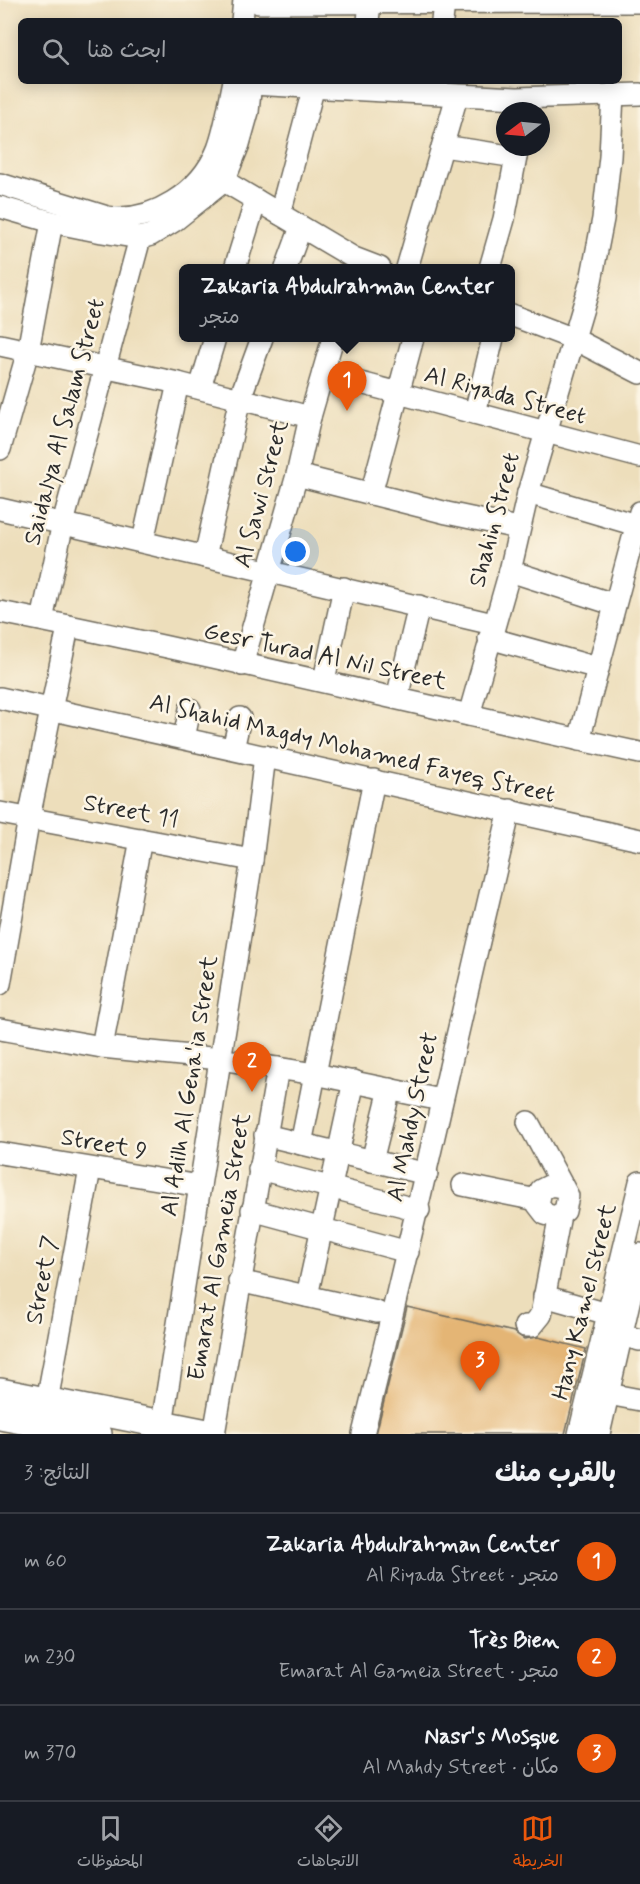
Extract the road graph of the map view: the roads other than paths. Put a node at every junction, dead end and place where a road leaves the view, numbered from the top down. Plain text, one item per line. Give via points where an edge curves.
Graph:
1 (640, 2) edge
2 (255, 6) edge
3 (369, 12) edge
4 (443, 12) edge
5 (245, 18) edge
6 (245, 84) edge
7 (280, 84) edge
8 (314, 86) junction
9 (434, 87) edge
10 (613, 93) junction
11 (640, 94) edge
12 (457, 96) junction
13 (502, 102) edge
14 (534, 102) edge
15 (442, 146) junction
16 (496, 150) edge
17 (516, 156) edge
18 (216, 174) junction
19 (0, 184) edge
20 (256, 200) junction
21 (0, 207) edge
22 (280, 214) junction
23 (52, 222) junction
24 (301, 227) junction
25 (140, 238) junction
26 (353, 263) edge
27 (236, 264) edge
28 (287, 264) edge
29 (408, 264) edge
30 (491, 264) edge
31 (515, 317) edge
32 (574, 339) junction
33 (214, 342) edge
34 (261, 342) edge
35 (332, 342) edge
36 (412, 342) edge
37 (492, 342) edge
38 (0, 345) edge
39 (28, 351) junction
40 (105, 367) junction
41 (323, 373) junction
42 (640, 373) edge
43 (178, 383) junction
44 (200, 388) junction
45 (399, 394) junction
46 (240, 398) junction
47 (475, 413) junction
48 (310, 417) junction
49 (545, 434) junction
50 (0, 449) edge
51 (640, 457) edge
52 (297, 475) junction
53 (528, 493) junction
54 (371, 494) junction
55 (0, 509) edge
56 (638, 518) edge
57 (63, 523) junction
58 (518, 528) junction
59 (143, 541) junction
60 (205, 557) junction
61 (510, 571) junction
62 (267, 573) junction
63 (344, 588) junction
64 (613, 604) junction
65 (419, 606) junction
66 (0, 612) edge
67 (42, 620) junction
68 (68, 627) junction
69 (491, 631) junction
70 (242, 665) junction
71 (598, 668) junction
72 (324, 680) junction
73 (0, 698) edge
74 (397, 698) junction
75 (52, 709) junction
76 (190, 709) dead end
77 (469, 715) junction
78 (240, 718) dead end
79 (184, 738) junction
80 (579, 740) junction
81 (233, 748) junction
82 (640, 753) edge
83 (265, 756) junction
84 (374, 780) junction
85 (510, 810) junction
86 (0, 813) edge
87 (29, 818) junction
88 (141, 839) junction
89 (640, 840) edge
90 (252, 860) junction
91 (4, 923) edge
92 (0, 984) edge
93 (0, 1029) edge
94 (102, 1047) junction
95 (220, 1059) junction
96 (278, 1068) junction
97 (315, 1074) junction
98 (354, 1081) junction
99 (390, 1089) junction
100 (441, 1100) junction
101 (528, 1122) dead end
102 (265, 1135) junction
103 (301, 1144) junction
104 (338, 1152) junction
105 (0, 1153) edge
106 (372, 1161) junction
107 (90, 1169) junction
108 (259, 1169) junction
109 (428, 1174) junction
110 (640, 1182) edge
111 (463, 1185) dead end
112 (200, 1186) junction
113 (330, 1187) junction
114 (561, 1187) junction
115 (537, 1200) junction
116 (252, 1210) junction
117 (419, 1210) junction
118 (560, 1215) junction
119 (321, 1229) junction
120 (408, 1252) junction
121 (640, 1254) edge
122 (239, 1281) junction
123 (307, 1296) junction
124 (544, 1296) junction
125 (377, 1312) dead end
126 (525, 1326) dead end
127 (618, 1330) edge
128 (0, 1392) edge
129 (608, 1394) junction
130 (640, 1400) edge
131 (0, 1416) edge
132 (44, 1423) edge
133 (162, 1424) junction
134 (98, 1434) edge
135 (213, 1434) edge
136 (363, 1434) edge
137 (579, 1434) edge
138 (599, 1434) edge

1 - 4 street
2 - 3 street
2 - 5 street
3 - 4 street
6 - 18 street via 218,149
7 - 8 street
8 - 9 street
8 - 22 street
9 - 12 street
10 - 11 street
10 - 14 street
10 - 32 street, Shahin Street via 603,219
12 - 13 street
12 - 15 street
15 - 16 street
15 - 29 street
17 - 30 street
18 - 19 street via 159,209 123,220
18 - 20 street
18 - 25 street via 174,221
20 - 22 street
20 - 27 street
21 - 23 street
22 - 24 street
23 - 25 street
23 - 39 street
24 - 26 street
24 - 28 street
25 - 40 street, Saidalya Al Salam Street
31 - 32 street
32 - 42 street
32 - 49 street, Shahin Street
33 - 44 street
34 - 46 street
35 - 41 street, Al Sawi Street
36 - 45 street
37 - 47 street
38 - 39 street
39 - 40 street
39 - 50 street
40 - 43 street
40 - 57 street, Saidalya Al Salam Street
41 - 45 street, Al Riyada Street
41 - 48 street, Al Sawi Street
43 - 44 street
43 - 59 street
44 - 46 street
45 - 47 street, Al Riyada Street
45 - 54 street
46 - 48 street
46 - 60 street
47 - 49 street, Al Riyada Street
48 - 52 street, Al Sawi Street
49 - 51 street, Al Riyada Street
49 - 53 street, Shahin Street
52 - 54 street
52 - 62 street, Al Sawi Street
53 - 56 street
53 - 58 street, Shahin Street
54 - 58 street
55 - 57 street
56 - 64 street
57 - 59 street
57 - 67 street, Saidalya Al Salam Street
58 - 61 street, Shahin Street
59 - 60 street
60 - 62 street
61 - 64 street
61 - 69 street, Shahin Street
62 - 63 street
62 - 70 street, Al Sawi Street
63 - 65 street
63 - 72 street
64 - 71 street
65 - 69 street
65 - 74 street
66 - 67 street, Gesr Turad Al Nil Street
67 - 68 street, Gesr Turad Al Nil Street
68 - 70 street, Gesr Turad Al Nil Street
68 - 75 street
69 - 71 street
69 - 77 street, Shahin Street
70 - 72 street, Gesr Turad Al Nil Street
71 - 80 street
72 - 74 street, Gesr Turad Al Nil Street
73 - 75 street, Al Shahid Magdy Mohamed Fayeq Street
74 - 77 street, Gesr Turad Al Nil Street
75 - 79 street, Al Shahid Magdy Mohamed Fayeq Street
75 - 87 street
76 - 79 street
77 - 80 street, Gesr Turad Al Nil Street
78 - 81 street
79 - 81 street, Al Shahid Magdy Mohamed Fayeq Street
80 - 82 street, Gesr Turad Al Nil Street
81 - 83 street, Al Shahid Magdy Mohamed Fayeq Street
83 - 84 street, Al Shahid Magdy Mohamed Fayeq Street
83 - 90 street, Al Adilh Al Gena'ia Street
84 - 85 street, Al Shahid Magdy Mohamed Fayeq Street
84 - 97 street
85 - 89 street, Al Shahid Magdy Mohamed Fayeq Street
85 - 100 street, Al Mahdy Street
86 - 87 street, Street 11
87 - 88 street, Street 11
87 - 91 street
88 - 90 street, Street 11
88 - 94 street
90 - 95 street, Al Adilh Al Gena'ia Street
91 - 92 street
93 - 94 street
94 - 95 street
95 - 96 street
95 - 112 street, Al Adilh Al Gena'ia Street
96 - 97 street
96 - 102 street, Emarat Al Gameia Street
97 - 98 street
97 - 103 street
98 - 99 street
98 - 104 street
99 - 100 street
99 - 106 street
100 - 109 street, Al Mahdy Street
101 - 114 street
102 - 103 street
102 - 108 street, Emarat Al Gameia Street
103 - 104 street
104 - 106 street
104 - 113 street
105 - 107 street, Street 9
106 - 109 street
107 - 112 street, Street 9
107 - 132 street, Street 7
108 - 113 street
108 - 116 street, Emarat Al Gameia Street
109 - 117 street, Al Mahdy Street
110 - 127 street, Hany Kamel Street
111 - 115 street
112 - 133 street, Al Adilh Al Gena'ia Street
113 - 117 street
113 - 119 street
114 - 115 street via 546,1186
114 - 118 street via 569,1201
115 - 118 street via 545,1214
116 - 119 street
116 - 122 street, Emarat Al Gameia Street
117 - 120 street, Al Mahdy Street
118 - 124 street
119 - 120 street
119 - 123 street
120 - 136 street, Al Mahdy Street
121 - 127 street, Hany Kamel Street
122 - 123 street
122 - 135 street, Emarat Al Gameia Street
123 - 125 street
124 - 126 street via 537,1322
124 - 127 street
127 - 129 street, Hany Kamel Street
127 - 137 street, Hany Kamel Street
128 - 132 main road
129 - 130 street
129 - 138 street, Hany Kamel Street
131 - 132 main road
132 - 133 main road
132 - 134 main road
133 - 135 main road

